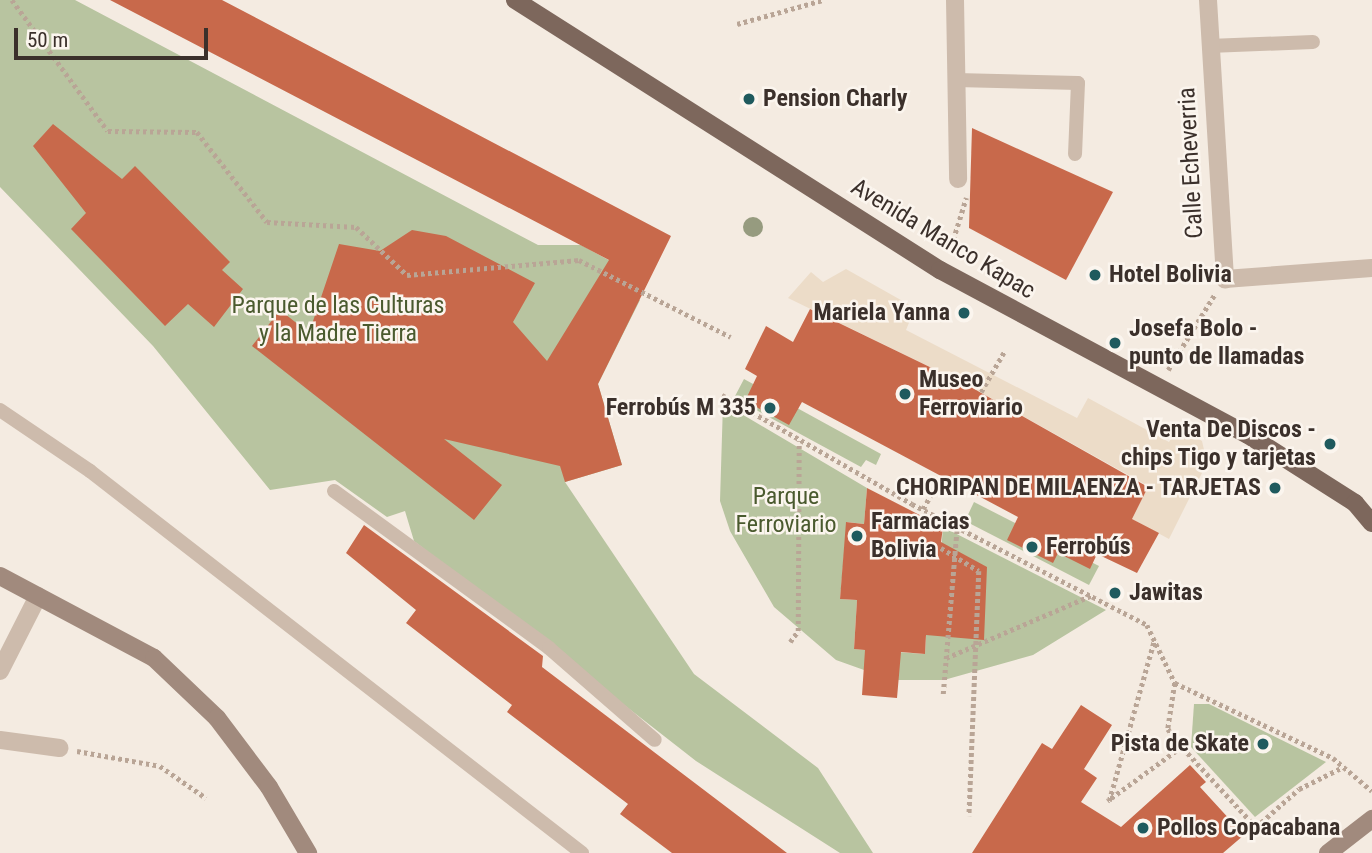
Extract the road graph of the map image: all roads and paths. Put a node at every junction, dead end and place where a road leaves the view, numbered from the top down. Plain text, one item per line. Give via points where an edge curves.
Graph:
1 (12, 0) edge
2 (516, 0) edge
3 (823, 0) edge
4 (955, 0) edge
5 (1208, 0) edge
6 (737, 24) dead end
7 (1313, 42) dead end
8 (1209, 46) junction
9 (956, 80) junction
10 (1075, 153) dead end
11 (958, 179) joint
12 (1372, 268) edge
13 (940, 270) junction
14 (1224, 279) junction
15 (731, 337) dead end
16 (1004, 352) dead end
17 (1157, 387) junction
18 (981, 392) dead end
19 (722, 395) dead end
20 (0, 410) edge
21 (799, 440) junction
22 (939, 480) dead end
23 (334, 491) dead end
24 (1364, 505) edge
25 (923, 509) junction
26 (1372, 523) edge
27 (957, 526) junction
28 (941, 548) dead end
29 (0, 576) edge
30 (1093, 594) junction
31 (38, 596) junction
32 (1154, 641) junction
33 (790, 642) dead end
34 (946, 658) junction
35 (0, 671) edge
36 (1175, 683) junction
37 (943, 694) dead end
38 (0, 740) edge
39 (654, 740) dead end
40 (1182, 747) junction
41 (59, 748) joint
42 (1341, 768) junction
43 (1372, 791) edge
44 (206, 798) dead end
45 (969, 816) dead end
46 (1372, 819) edge
47 (308, 853) edge
48 (582, 853) edge
49 (1328, 853) edge

1 - 15 path via 108,131 197,132 267,222 356,227 407,275 579,260
2 - 13 main road, Avenida Manco Kapac
3 - 6 path
4 - 9 street
5 - 8 street, Calle Echeverria
7 - 8 lane
8 - 14 street, Calle Echeverria
9 - 10 lane via 1079,83
9 - 11 street
11 - 13 path via 967,194 962,227
12 - 14 street
13 - 17 main road, Avenida Manco Kapac
14 - 17 path
16 - 18 path
17 - 24 main road, Avenida Manco Kapac
19 - 21 path
20 - 48 lane via 90,471
21 - 25 path
21 - 33 path via 798,631
22 - 25 path
23 - 39 lane via 549,648
24 - 26 main road, Avenida Manco Kapac
25 - 27 path
27 - 30 path
27 - 34 path
28 - 45 path, bridge via 979,571
29 - 31 main road
30 - 32 path via 1147,625
30 - 34 path
31 - 35 street
31 - 47 main road via 154,657 217,718
32 - 36 path
32 - 40 path via 1108,802
34 - 37 path
36 - 40 path via 1168,729
36 - 42 path via 1334,758
38 - 41 street
40 - 42 path via 1255,827 1299,789
41 - 44 path via 160,766
42 - 43 path
46 - 49 main road

